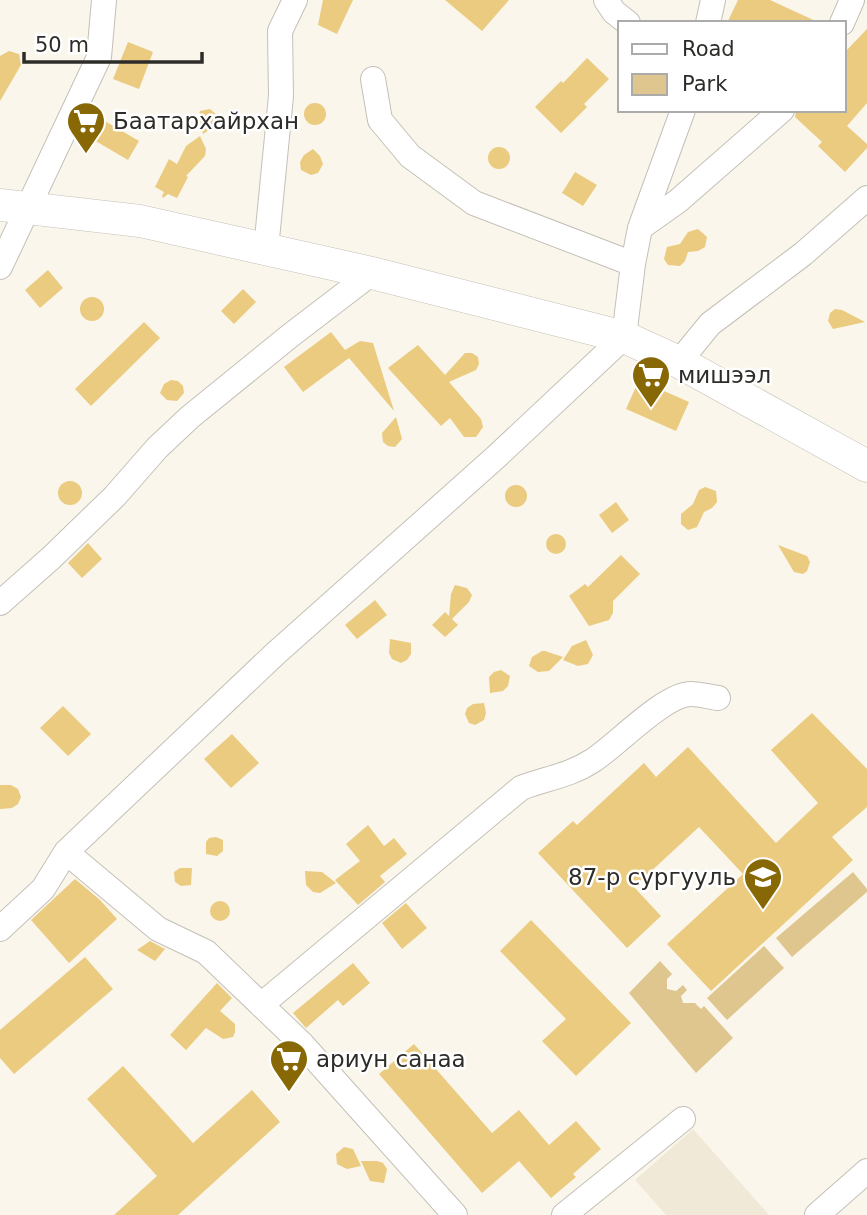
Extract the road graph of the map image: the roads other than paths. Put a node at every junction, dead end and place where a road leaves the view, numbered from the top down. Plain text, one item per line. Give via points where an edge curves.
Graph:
1 (104, 0) edge
2 (295, 0) edge
3 (606, 0) edge
4 (713, 0) edge
5 (852, 0) edge
6 (625, 21) edge
7 (708, 21) edge
8 (843, 21) edge
9 (373, 79) dead end
10 (681, 112) edge
11 (780, 112) edge
12 (867, 198) edge
13 (13, 206) edge
14 (640, 228) junction
15 (266, 249) junction
16 (633, 264) junction
17 (0, 267) edge
18 (372, 273) junction
19 (624, 337) junction
20 (680, 362) junction
21 (867, 466) edge
22 (0, 603) edge
23 (718, 698) dead end
24 (66, 852) junction
25 (0, 929) edge
26 (261, 1005) junction
27 (683, 1119) dead end
28 (867, 1171) edge
29 (455, 1215) edge
30 (564, 1215) edge
31 (817, 1215) edge

1 - 13 street via 99,57
2 - 15 street via 280,32 281,96
3 - 6 street
4 - 7 street
5 - 8 street
9 - 16 street via 380,120 410,156 474,202
10 - 14 street
11 - 14 street via 678,201
12 - 20 street via 803,254 710,324
13 - 15 street via 140,221
13 - 17 street
14 - 16 street
15 - 18 street
16 - 19 street
18 - 19 street
18 - 22 street via 190,417 115,496
19 - 20 street
19 - 24 street via 275,654
20 - 21 street
23 - 26 street via 689,694 667,702 594,761 567,776 549,777 521,788
24 - 25 street via 43,889
24 - 26 street via 158,929 206,952
26 - 29 street via 330,1074
27 - 30 street
28 - 31 street

